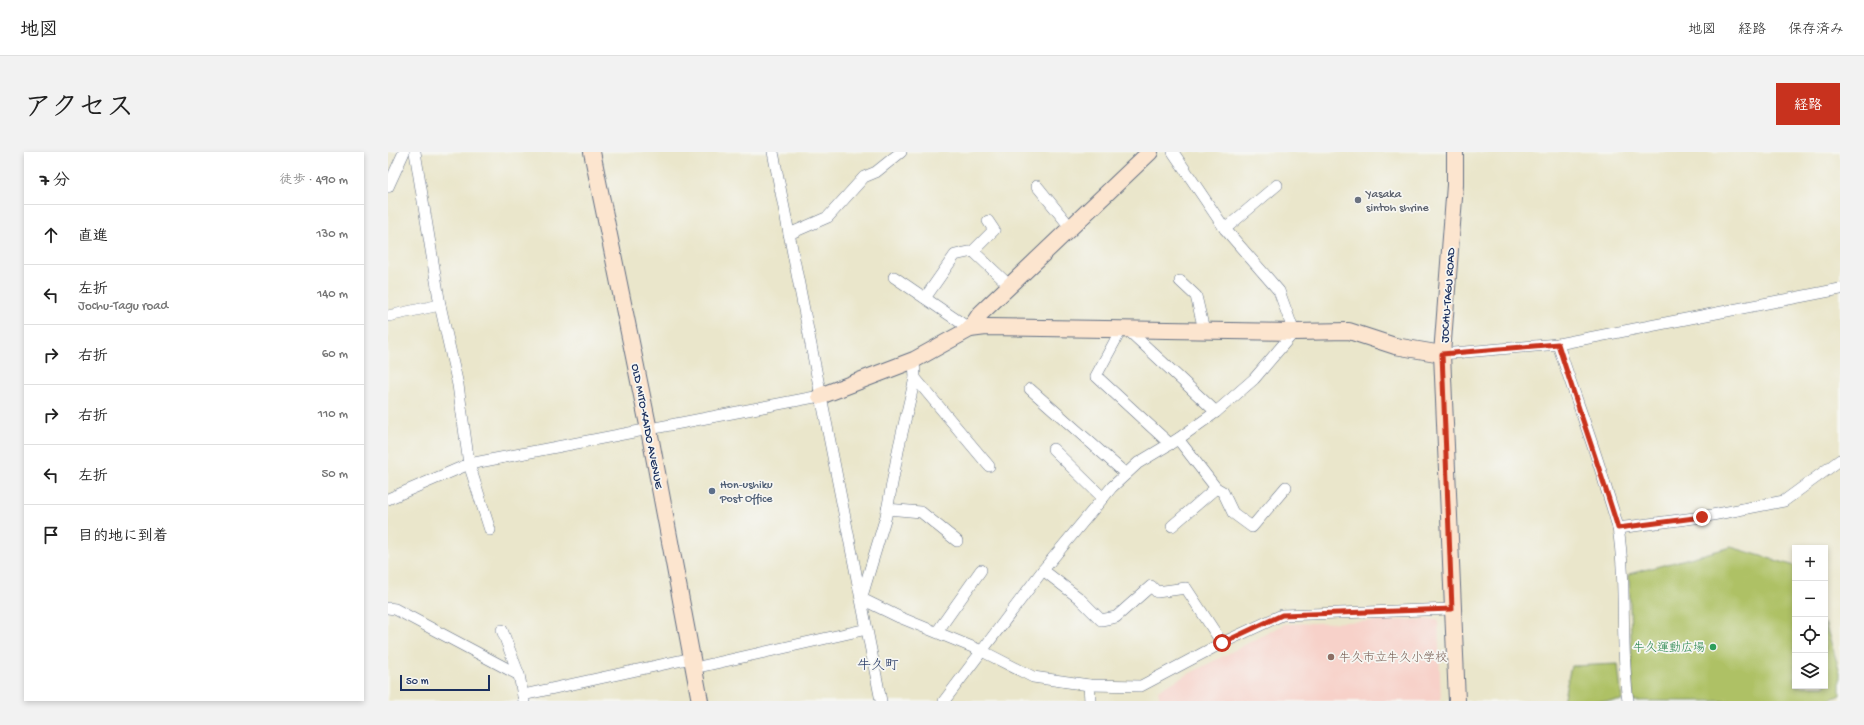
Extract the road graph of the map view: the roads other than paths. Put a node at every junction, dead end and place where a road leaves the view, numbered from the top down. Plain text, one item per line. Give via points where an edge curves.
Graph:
1 (404, 152) edge
2 (415, 152) edge
3 (592, 152) edge
4 (773, 152) edge
5 (901, 152) edge
6 (1150, 152) edge
7 (1173, 152) edge
8 (1455, 152) edge
9 (1277, 185) dead end
10 (1037, 186) dead end
11 (388, 187) edge
12 (988, 221) dead end
13 (1071, 228) junction
14 (1225, 229) junction
15 (789, 234) junction
16 (973, 251) junction
17 (894, 277) dead end
18 (1180, 281) dead end
19 (1010, 286) junction
20 (1840, 288) edge
21 (925, 298) junction
22 (440, 305) junction
23 (388, 316) edge
24 (1124, 328) junction
25 (970, 329) junction
26 (1204, 330) junction
27 (1294, 332) junction
28 (1558, 344) junction
29 (1442, 354) junction
30 (914, 360) junction
31 (915, 378) junction
32 (1030, 390) dead end
33 (820, 396) junction
34 (1216, 412) junction
35 (649, 430) junction
36 (1174, 442) junction
37 (1053, 449) dead end
38 (1840, 460) edge
39 (469, 464) junction
40 (989, 466) dead end
41 (1126, 474) junction
42 (1286, 487) dead end
43 (1216, 488) junction
44 (1103, 498) junction
45 (388, 499) edge
46 (887, 509) junction
47 (1172, 526) dead end
48 (1618, 528) junction
49 (490, 530) dead end
50 (957, 541) dead end
51 (981, 570) dead end
52 (1043, 570) junction
53 (862, 599) junction
54 (388, 608) edge
55 (1452, 609) junction
56 (867, 629) junction
57 (502, 630) dead end
58 (937, 632) junction
59 (1222, 643) junction
60 (982, 651) junction
61 (693, 663) junction
62 (519, 675) junction
63 (1089, 685) junction
64 (523, 698) edge
65 (700, 701) edge
66 (881, 701) edge
67 (944, 701) edge
68 (1090, 701) edge
69 (1457, 701) edge
70 (1628, 701) edge

1 - 11 street
2 - 22 street
3 - 35 street, OLD MITO-KAIDO AVENUE
4 - 15 street
5 - 15 street via 876,172 864,177 828,217
6 - 13 street
7 - 14 street
8 - 29 street, JOCHU-TAGU ROAD via 1455,185
9 - 14 street
10 - 13 street
12 - 16 street via 994,230
13 - 19 street
14 - 27 street via 1278,291
15 - 33 street
16 - 19 street
16 - 21 street via 955,255
17 - 21 street
18 - 26 street via 1196,296
19 - 25 street via 980,314
20 - 28 street
21 - 25 street
22 - 23 street
22 - 39 street via 458,385
24 - 25 street
24 - 26 street
24 - 34 street
24 - 36 street via 1096,376
25 - 30 street
26 - 27 street
27 - 29 street via 1348,331 1396,346
27 - 34 street via 1254,379
28 - 29 street
28 - 48 street
29 - 55 street, JOCHU-TAGU ROAD
30 - 31 street
30 - 33 street
31 - 40 street
31 - 46 street
32 - 41 street
33 - 35 street
33 - 53 street
34 - 36 street
35 - 39 street
35 - 61 street, OLD MITO-KAIDO AVENUE
36 - 41 street via 1138,463
36 - 43 street
37 - 44 street
38 - 48 street via 1784,500 1702,517
39 - 45 street
39 - 49 street
41 - 44 street
42 - 43 street via 1252,527 1233,513 1223,492
43 - 47 street
44 - 52 street
46 - 50 street via 921,512
46 - 53 street
48 - 70 street via 1624,673
51 - 58 street
52 - 59 street via 1079,598 1101,620 1116,617 1150,586 1157,592 1186,588
52 - 60 street
53 - 56 street
53 - 58 street
54 - 62 street via 395,609
55 - 59 street via 1282,615
55 - 69 street, JOCHU-TAGU ROAD
56 - 61 street
56 - 66 street
57 - 62 street
58 - 60 street
59 - 63 street via 1141,686
60 - 63 street via 1033,677
60 - 67 street
61 - 64 street
61 - 65 street, OLD MITO-KAIDO AVENUE
62 - 64 street
63 - 68 street

